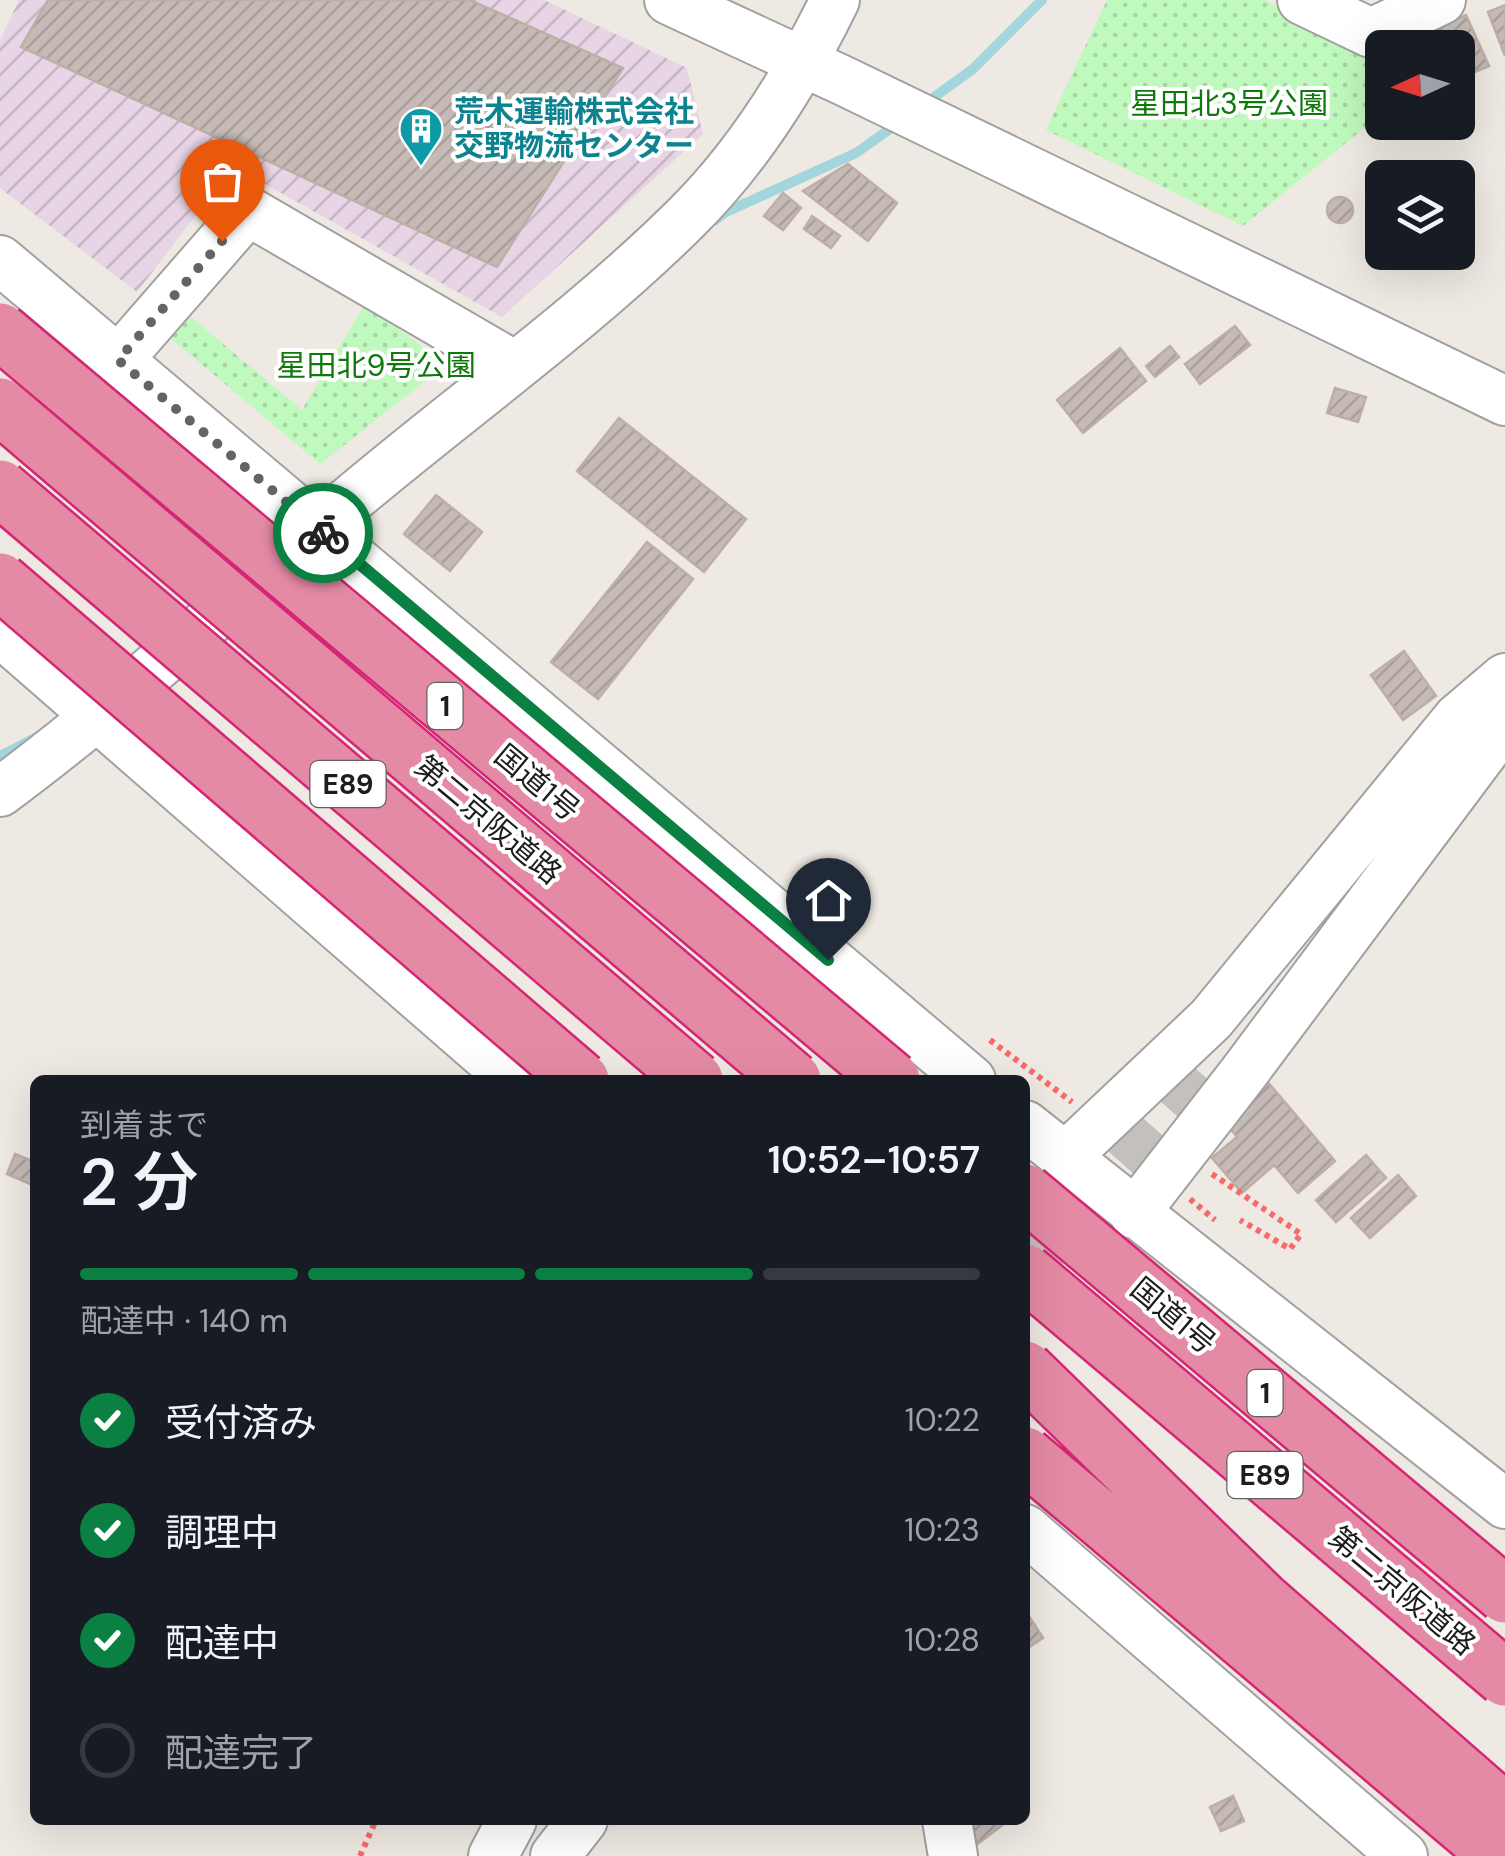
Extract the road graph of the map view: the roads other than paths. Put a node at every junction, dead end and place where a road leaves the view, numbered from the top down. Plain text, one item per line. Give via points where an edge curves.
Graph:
1 (669, 0) edge
2 (835, 0) edge
3 (1302, 0) edge
4 (1441, 0) edge
5 (805, 63) junction
6 (0, 260) edge
7 (61, 312) junction
8 (0, 330) edge
9 (118, 360) junction
10 (515, 366) junction
11 (61, 383) junction
12 (1505, 401) edge
13 (0, 406) edge
14 (0, 488) edge
15 (318, 529) junction
16 (0, 582) edge
17 (0, 632) edge
18 (1505, 678) edge
19 (1505, 696) edge
20 (98, 717) junction
21 (1505, 718) edge
22 (507, 758) junction
23 (0, 792) edge
24 (742, 888) junction
25 (1213, 1058) tunnel mouth
26 (508, 1075) edge
27 (575, 1075) edge
28 (689, 1075) edge
29 (786, 1075) edge
30 (886, 1075) edge
31 (965, 1075) edge
32 (1030, 1139) edge
33 (1044, 1175) edge
34 (1134, 1214) junction
35 (1030, 1264) edge
36 (1030, 1276) edge
37 (1030, 1360) edge
38 (1030, 1373) edge
39 (1030, 1459) edge
40 (1505, 1504) edge
41 (1030, 1532) edge
42 (1505, 1595) edge
43 (1505, 1629) edge
44 (1505, 1678) edge
45 (1505, 1761) edge
46 (1505, 1812) edge
47 (509, 1825) edge
48 (550, 1825) edge
49 (579, 1825) edge
50 (948, 1825) edge
51 (493, 1856) edge
52 (528, 1856) edge
53 (554, 1856) edge
54 (953, 1856) edge
55 (1403, 1856) edge
56 (1499, 1856) edge

1 - 5 street
2 - 5 street
3 - 4 street via 1372,33
5 - 10 street via 688,216
5 - 12 street
6 - 7 street
7 - 9 street
7 - 11 street
8 - 11 highway, 国道1号 / 1, bridge
9 - 10 street via 248,211
9 - 15 street
10 - 15 street
11 - 22 highway, 国道1号 / 1, bridge
13 - 29 highway, 第二京阪道路 / E89, bridge
14 - 28 highway, 第二京阪道路 / E89, bridge
15 - 20 street
15 - 24 street
16 - 27 highway, bridge
17 - 20 street
18 - 33 street via 1458,718 1210,1019
19 - 25 street
20 - 23 street
20 - 26 street
21 - 34 street
22 - 24 street via 654,862
22 - 30 highway, 国道1号 / 1, bridge
24 - 31 street
32 - 33 street
33 - 34 street
33 - 42 highway, 国道1号 / 1, bridge
34 - 40 street
35 - 43 highway via 1284,1437
36 - 44 highway, 第二京阪道路 / E89, bridge
37 - 45 highway, E89
38 - 46 highway, bridge via 1262,1600
39 - 56 highway, bridge
41 - 55 street
47 - 51 street
48 - 52 street
49 - 53 street
50 - 54 street

